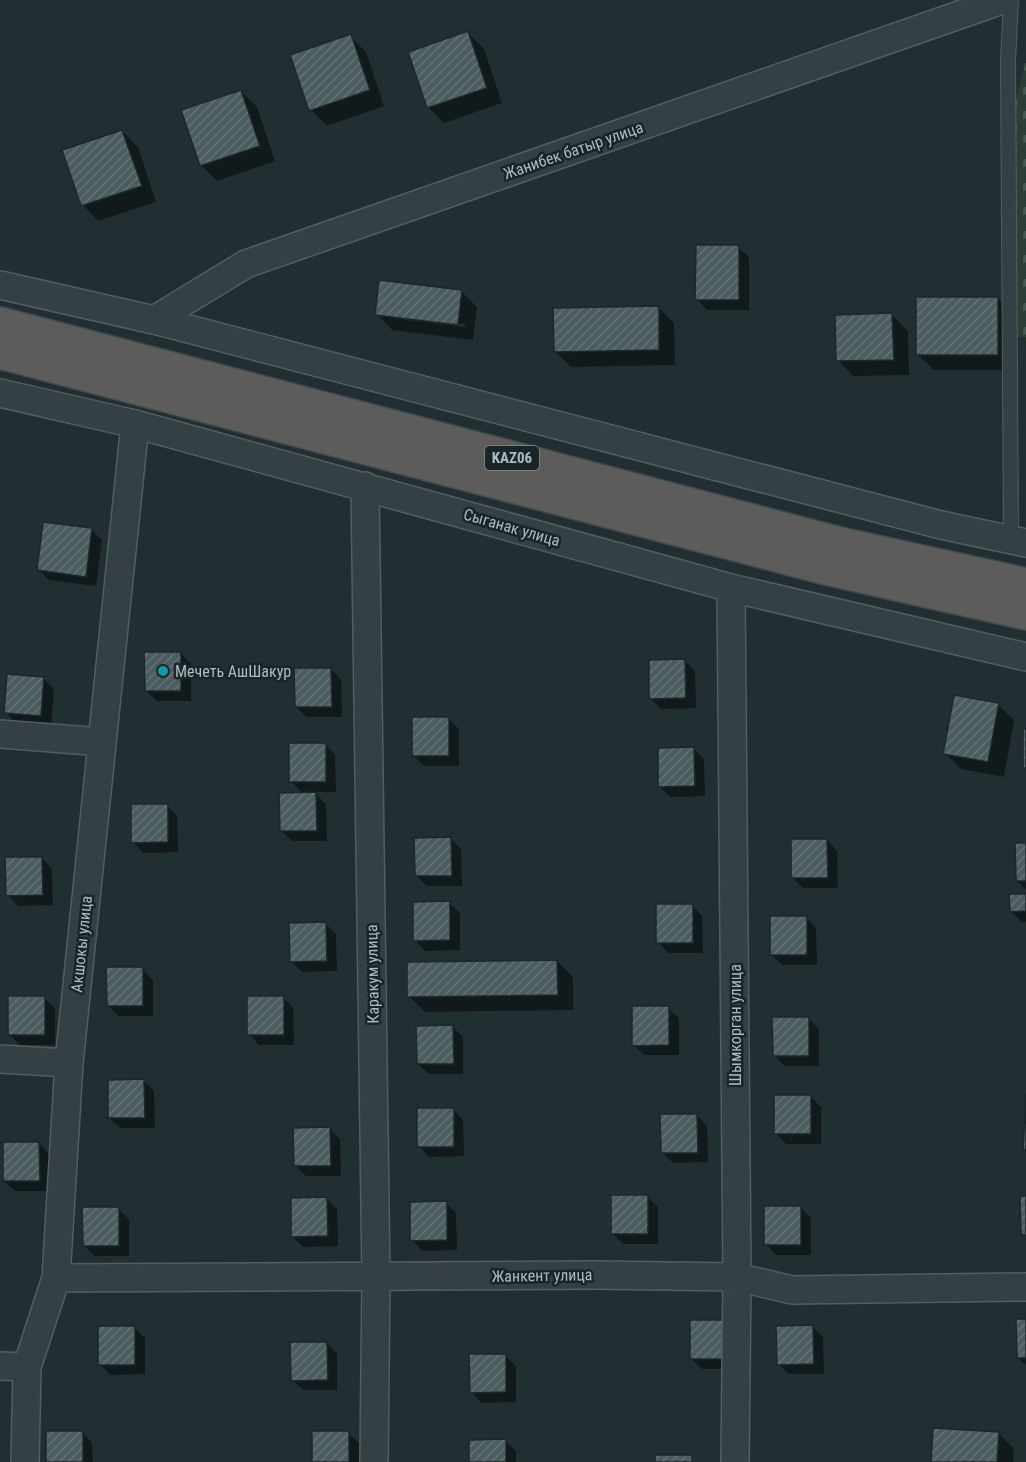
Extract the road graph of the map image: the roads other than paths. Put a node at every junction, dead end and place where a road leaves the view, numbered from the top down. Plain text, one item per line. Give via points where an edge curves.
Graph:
1 (1002, 0) edge
2 (1011, 0) edge
3 (0, 285) edge
4 (154, 320) junction
5 (0, 324) edge
6 (0, 352) edge
7 (0, 393) edge
8 (135, 424) junction
9 (365, 486) junction
10 (1018, 541) edge
11 (1026, 585) edge
12 (731, 588) junction
13 (1026, 613) edge
14 (1026, 657) edge
15 (0, 734) edge
16 (102, 742) junction
17 (0, 1059) edge
18 (69, 1064) junction
19 (376, 1277) junction
20 (737, 1277) junction
21 (56, 1278) junction
22 (1026, 1287) edge
23 (0, 1366) edge
24 (27, 1367) junction
25 (25, 1462) edge
26 (374, 1462) edge
27 (735, 1462) edge

1 - 4 street, Жанибек батыр улица via 246,264
2 - 10 lane via 1008,61
3 - 4 street
4 - 10 street via 941,525
5 - 11 highway, KАZ06 via 836,543
6 - 13 highway, KАZ06 via 830,569
7 - 8 street, Сыганак улица
8 - 9 street, Сыганак улица
8 - 16 street, Акшокы улица
9 - 12 street, Сыганак улица
9 - 19 street, Каракум улица
12 - 14 street, Сыганак улица
12 - 20 street, Шымкорган улица
15 - 16 street
16 - 18 street, Акшокы улица
17 - 18 street
18 - 21 street, Акшокы улица
19 - 20 street, Жанкент улица
19 - 21 street, Жанкент улица
19 - 26 street, Каракум улица
20 - 22 street, Жанкент улица via 792,1290
20 - 27 street, Шымкорган улица
21 - 24 street, Акшокы улица
23 - 24 street
24 - 25 street, Акшокы улица

